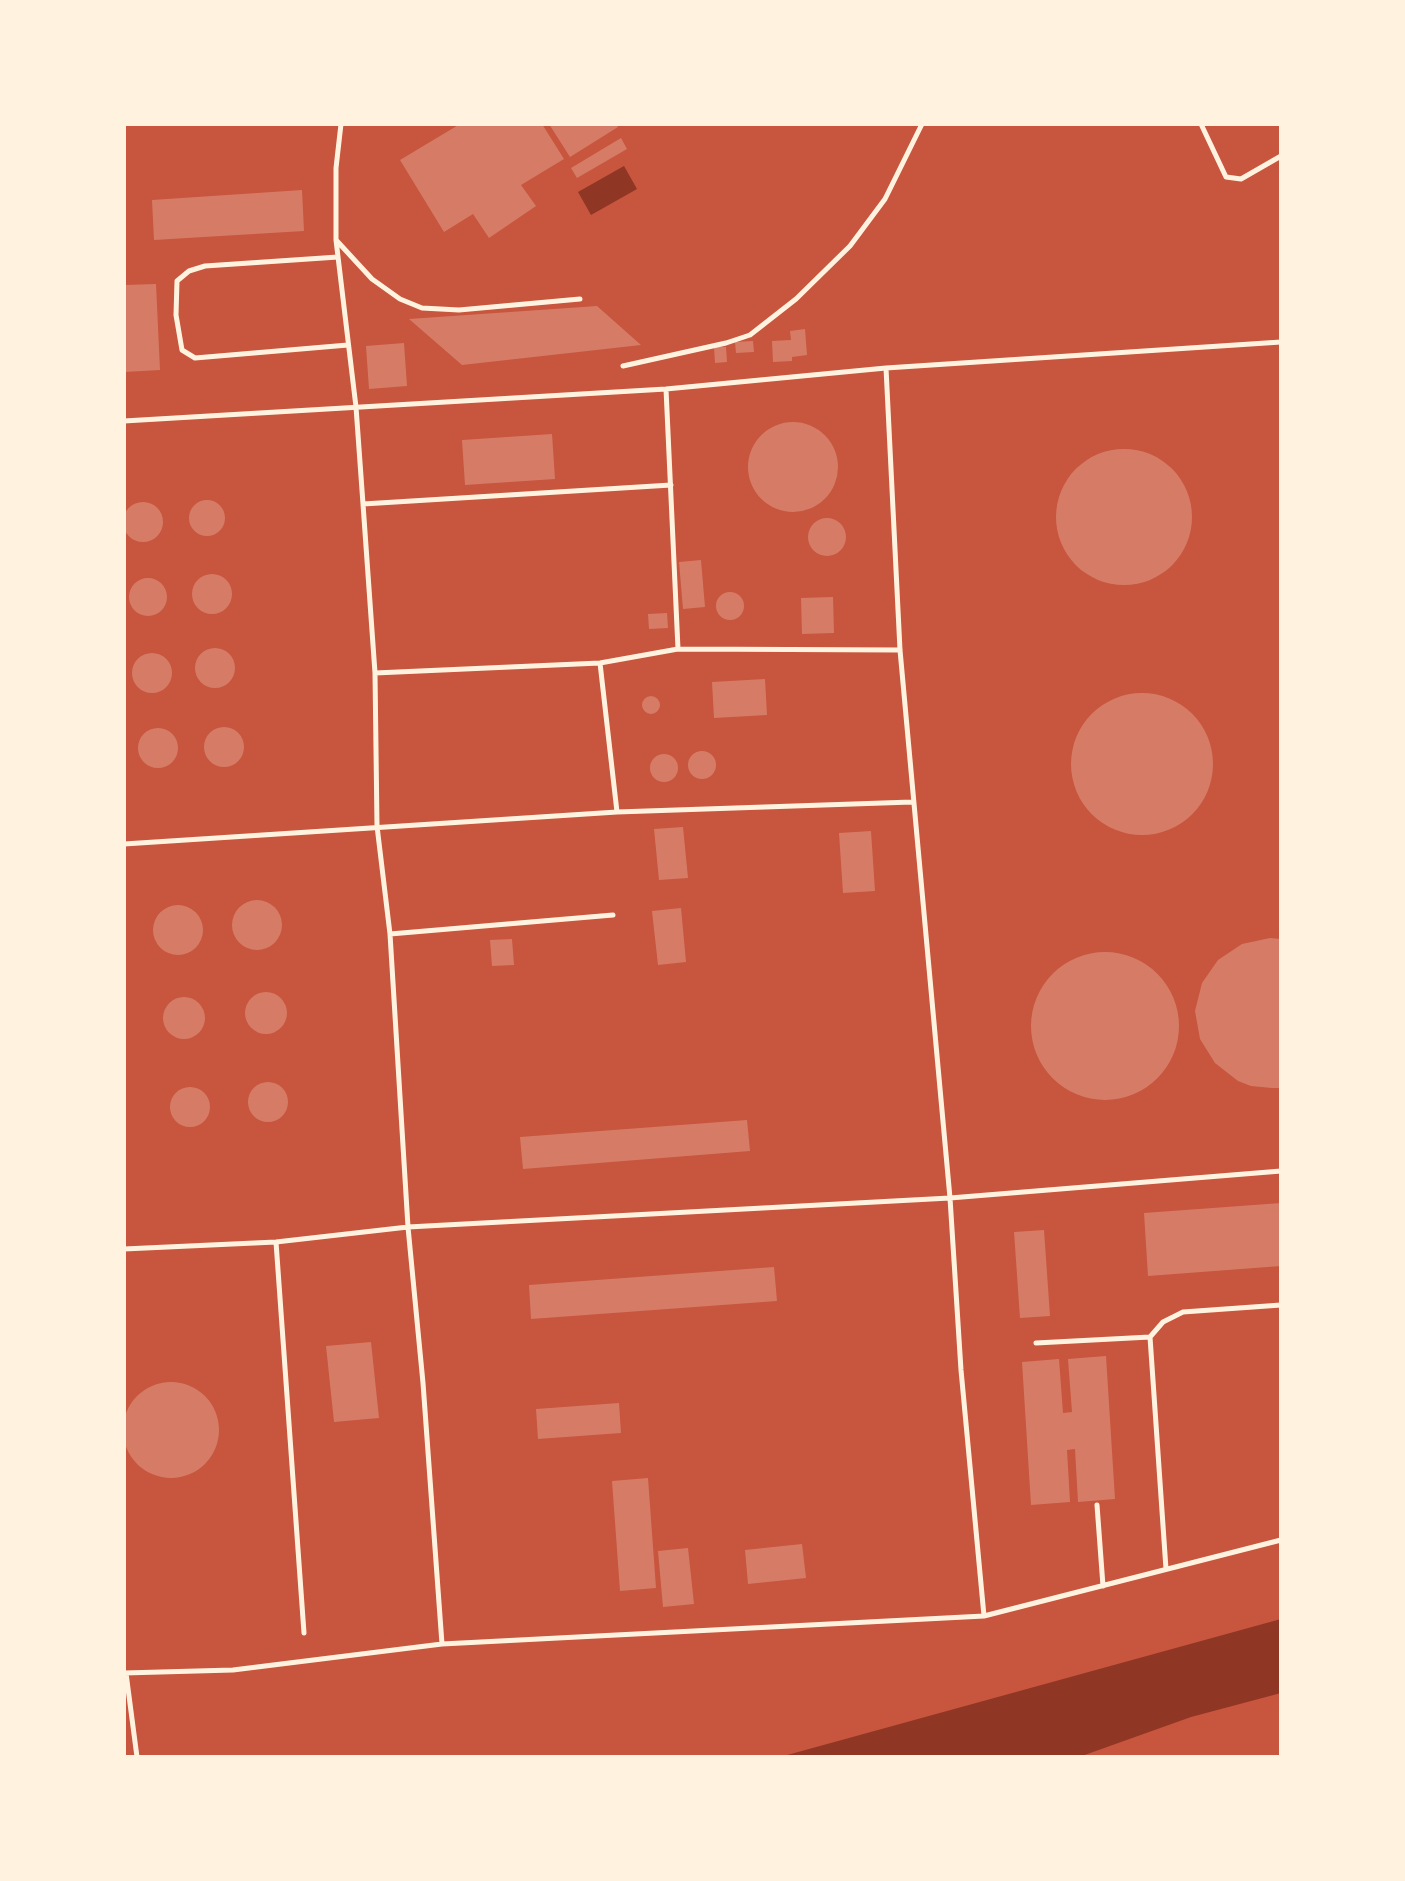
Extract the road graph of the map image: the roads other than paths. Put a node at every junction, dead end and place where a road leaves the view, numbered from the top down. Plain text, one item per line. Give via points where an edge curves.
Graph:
1 (341, 124) edge
2 (922, 124) edge
3 (1201, 124) edge
4 (1281, 156) edge
5 (336, 240) junction
6 (338, 257) junction
7 (580, 299) dead end
8 (1281, 342) edge
9 (348, 345) junction
10 (623, 366) dead end
11 (886, 368) junction
12 (666, 389) junction
13 (356, 407) junction
14 (124, 421) edge
15 (671, 485) junction
16 (363, 504) junction
17 (678, 649) junction
18 (900, 650) junction
19 (600, 663) junction
20 (375, 673) junction
21 (912, 802) junction
22 (617, 812) junction
23 (377, 826) junction
24 (124, 844) edge
25 (613, 915) dead end
26 (390, 934) junction
27 (1281, 1171) edge
28 (950, 1198) junction
29 (408, 1227) junction
30 (276, 1242) junction
31 (124, 1249) edge
32 (1281, 1305) edge
33 (1150, 1337) junction
34 (1036, 1343) dead end
35 (1097, 1505) dead end
36 (1281, 1540) edge
37 (1166, 1569) junction
38 (1103, 1586) junction
39 (984, 1616) junction
40 (304, 1633) dead end
41 (442, 1644) junction
42 (125, 1673) edge
43 (137, 1757) edge

1 - 5 lane
2 - 10 lane via 885,199 850,246 796,299 750,335
3 - 4 lane via 1226,177 1241,179
5 - 6 lane
5 - 7 lane via 372,279 422,308 459,310
6 - 9 lane
6 - 9 lane via 189,271 177,281 176,315 182,350 195,358
8 - 11 lane
9 - 13 lane
11 - 12 lane
11 - 18 lane
12 - 13 lane
12 - 15 lane
13 - 14 lane
13 - 16 lane
15 - 16 lane
15 - 17 lane
16 - 20 lane
17 - 18 lane
17 - 19 lane
18 - 21 lane
19 - 20 lane
19 - 22 lane
20 - 23 lane
21 - 22 lane
21 - 28 lane
22 - 23 lane
23 - 24 lane
23 - 26 lane
25 - 26 lane
26 - 29 lane
27 - 28 lane
28 - 29 lane
28 - 39 lane
29 - 30 lane
29 - 41 lane
30 - 31 lane
30 - 40 lane
32 - 33 lane via 1183,1312 1163,1322
33 - 34 lane
33 - 37 lane
35 - 38 lane
36 - 37 lane
37 - 38 lane
38 - 39 lane
39 - 41 lane
41 - 42 lane via 233,1670
42 - 43 lane

